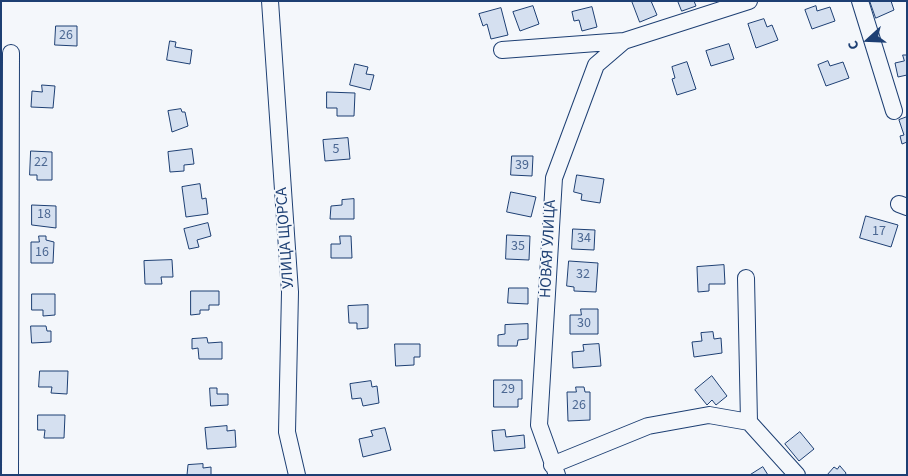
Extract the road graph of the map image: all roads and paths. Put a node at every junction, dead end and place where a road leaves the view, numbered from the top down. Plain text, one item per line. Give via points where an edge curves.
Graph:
1 (270, 1) edge
2 (749, 1) edge
3 (860, 1) edge
4 (624, 42) junction
5 (502, 50) dead end
6 (11, 53) dead end
7 (894, 110) dead end
8 (746, 278) dead end
9 (749, 422) junction
10 (555, 470) edge
11 (10, 475) edge
12 (297, 475) edge
13 (797, 475) edge

1 - 12 street, УЛИЦА ЩОРСА via 290,292 287,432
2 - 4 street
3 - 7 street
4 - 5 street
4 - 10 street, НОВАЯ УЛИЦА via 596,65 554,178 539,425
6 - 11 street
8 - 9 street
9 - 10 street via 709,415 648,426
9 - 13 street

